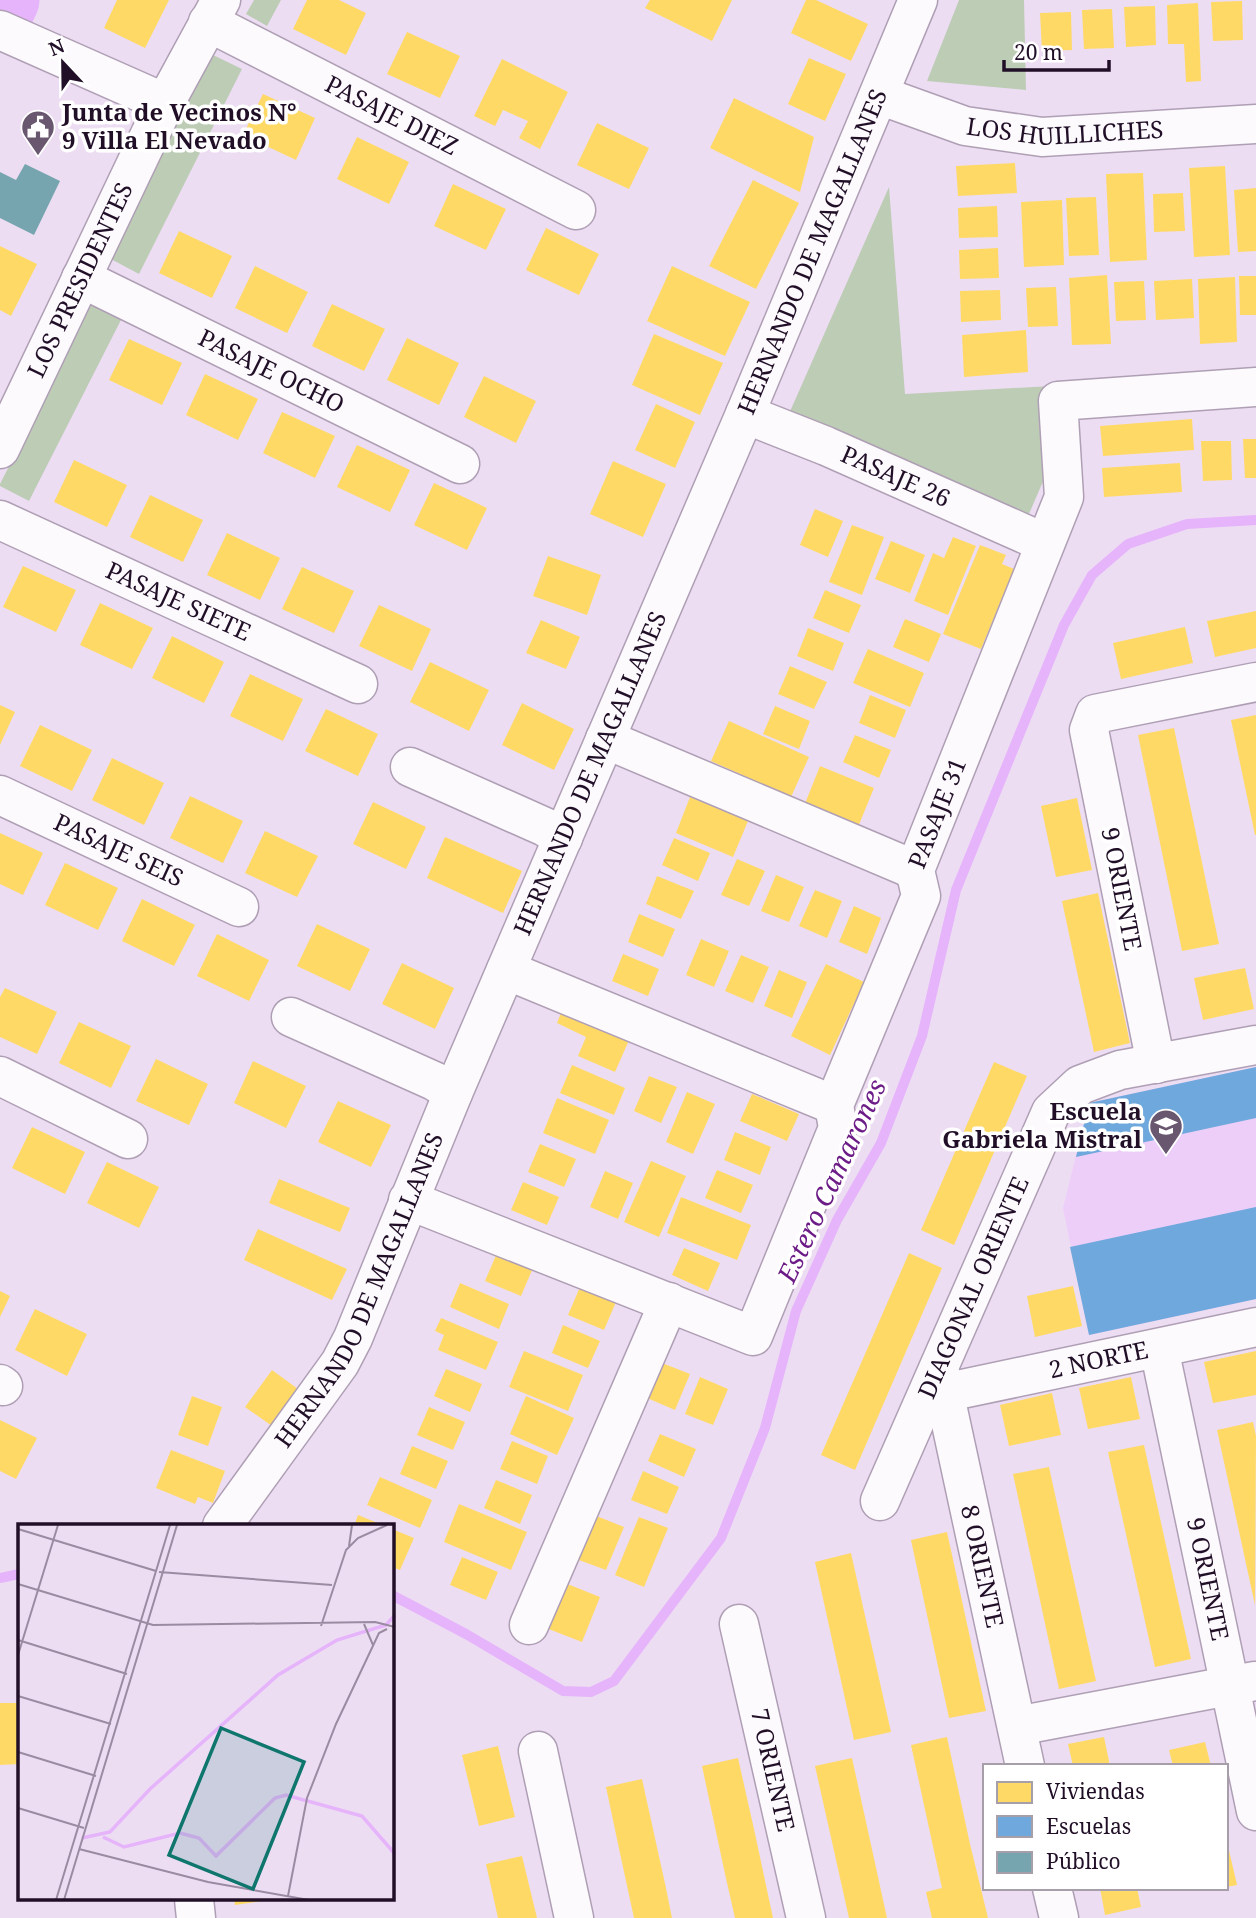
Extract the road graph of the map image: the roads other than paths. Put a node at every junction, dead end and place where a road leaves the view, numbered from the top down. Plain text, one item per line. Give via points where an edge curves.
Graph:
1 (918, 0) edge
2 (214, 11) edge
3 (12, 35) edge
4 (879, 95) junction
5 (165, 103) junction
6 (1256, 124) edge
7 (576, 210) dead end
8 (81, 278) junction
9 (1256, 387) edge
10 (745, 414) junction
11 (0, 449) edge
12 (460, 464) dead end
13 (0, 520) edge
14 (1045, 543) junction
15 (1256, 682) edge
16 (358, 684) dead end
17 (605, 739) junction
18 (410, 767) dead end
19 (0, 795) edge
20 (563, 838) junction
21 (915, 870) junction
22 (239, 907) dead end
23 (506, 970) junction
24 (291, 1017) dead end
25 (1256, 1045) edge
26 (1156, 1065) junction
27 (0, 1076) edge
28 (453, 1093) junction
29 (835, 1105) junction
30 (128, 1139) dead end
31 (408, 1200) junction
32 (669, 1302) junction
33 (1256, 1327) edge
34 (1159, 1348) junction
35 (941, 1380) junction
36 (880, 1501) dead end
37 (224, 1523) edge
38 (739, 1624) dead end
39 (529, 1625) dead end
40 (1243, 1683) edge
41 (1017, 1726) junction
42 (538, 1751) dead end
43 (1025, 1764) edge
44 (1256, 1811) edge
45 (1052, 1890) edge
46 (194, 1900) edge
47 (196, 1918) edge
48 (575, 1918) edge
49 (806, 1918) edge
50 (1059, 1918) edge

1 - 4 street, HERNANDO DE MAGALLANES
2 - 5 street, LOS PRESIDENTES
2 - 7 street, PASAJE DIEZ
3 - 5 street
4 - 6 street, LOS HUILLICHES via 965,126 1042,136
4 - 10 street, HERNANDO DE MAGALLANES
5 - 8 street, LOS PRESIDENTES
8 - 11 street, LOS PRESIDENTES
8 - 12 street, PASAJE OCHO
9 - 14 street, PASAJE 31 via 1058,401 1064,497
10 - 14 street, PASAJE 26
10 - 17 street, HERNANDO DE MAGALLANES
13 - 16 street, PASAJE SIETE
14 - 21 street, PASAJE 31
15 - 26 street, 9 ORIENTE via 1095,714 1089,730
17 - 20 street, HERNANDO DE MAGALLANES
17 - 21 street
18 - 20 street
19 - 22 street, PASAJE SEIS
20 - 23 street, HERNANDO DE MAGALLANES
21 - 29 street, PASAJE 31 via 921,896
23 - 28 street, HERNANDO DE MAGALLANES
23 - 29 street
24 - 28 street
25 - 26 street
26 - 35 street, DIAGONAL ORIENTE via 1120,1070 1080,1085 1051,1112
27 - 30 street
28 - 31 street, HERNANDO DE MAGALLANES
29 - 32 street, PASAJE 31 via 838,1128 753,1336
31 - 32 street
31 - 37 street, HERNANDO DE MAGALLANES via 340,1363
32 - 39 street
33 - 34 street, 2 NORTE
34 - 35 street, 2 NORTE
34 - 40 street, 9 ORIENTE
35 - 36 street, DIAGONAL ORIENTE
35 - 41 street, 8 ORIENTE
38 - 49 street, 7 ORIENTE
40 - 41 street
40 - 44 street, 9 ORIENTE
41 - 43 street, 8 ORIENTE
42 - 48 street
45 - 50 street
46 - 47 street

